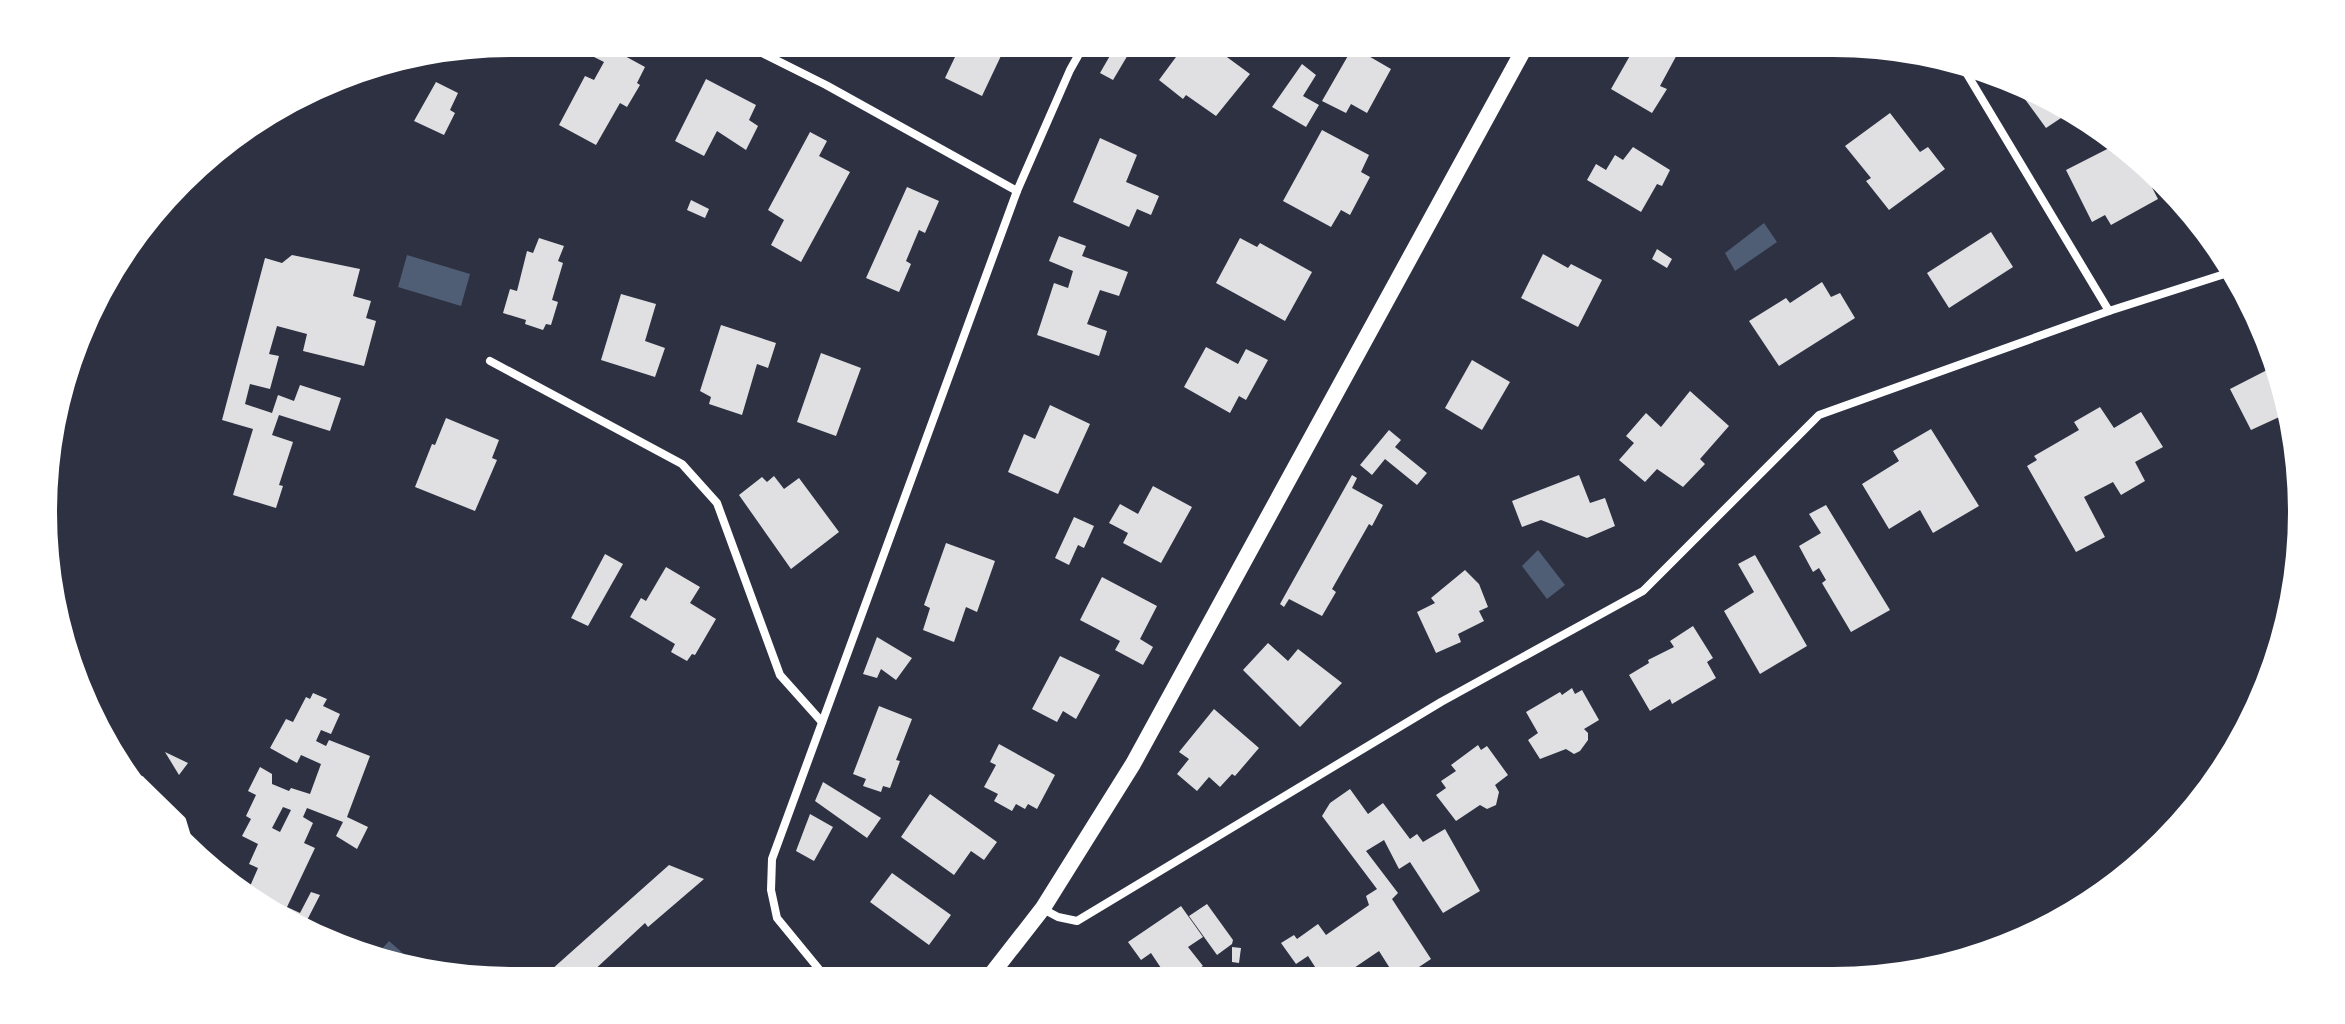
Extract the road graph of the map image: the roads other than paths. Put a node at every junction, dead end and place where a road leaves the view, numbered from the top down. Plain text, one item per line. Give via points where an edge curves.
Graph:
1 (760, 52) edge
2 (1080, 52) edge
3 (1522, 52) edge
4 (1966, 72) edge
5 (1017, 191) junction
6 (2226, 274) edge
7 (2109, 311) junction
8 (490, 361) dead end
9 (822, 722) junction
10 (137, 778) edge
11 (187, 837) edge
12 (1043, 908) junction
13 (821, 972) edge
14 (993, 972) edge

1 - 5 street
2 - 5 street
3 - 12 main road via 1149,736
4 - 7 street
5 - 9 street
6 - 7 street
7 - 12 street via 1819,415 1643,591 1441,702 1077,921
8 - 9 street via 682,464 717,503 780,675
9 - 13 street via 772,859 771,890 777,918
10 - 11 street via 182,820
12 - 14 main road

